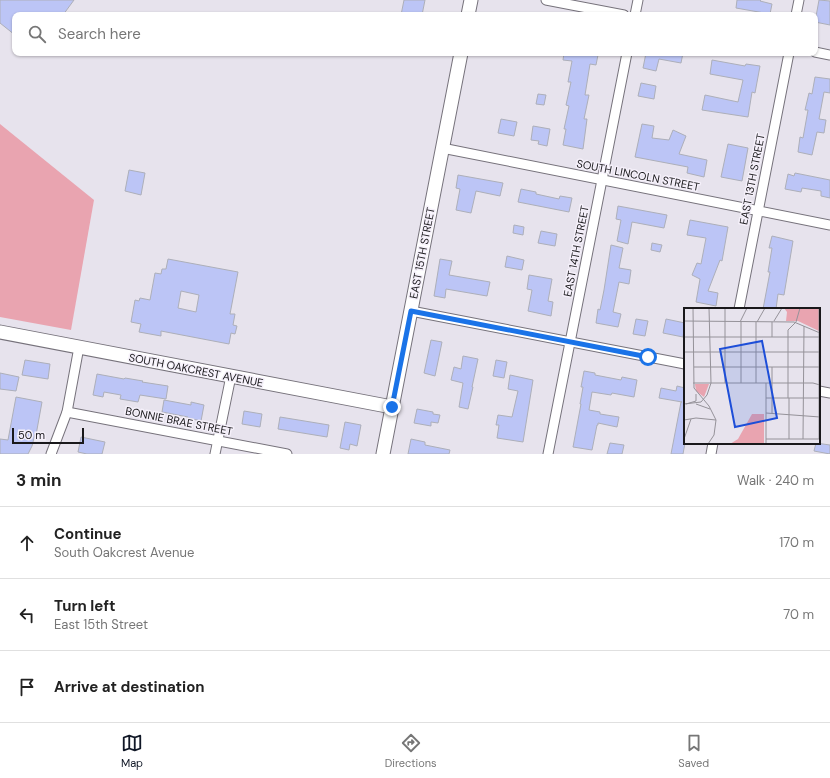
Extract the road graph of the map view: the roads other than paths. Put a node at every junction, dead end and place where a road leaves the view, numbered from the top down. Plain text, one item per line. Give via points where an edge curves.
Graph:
1 (471, 0) edge
2 (546, 0) edge
3 (638, 0) edge
4 (799, 0) edge
5 (469, 12) edge
6 (608, 12) edge
7 (636, 12) edge
8 (797, 12) edge
9 (818, 53) edge
10 (830, 55) edge
11 (460, 56) edge
12 (626, 56) edge
13 (788, 56) edge
14 (442, 148) junction
15 (602, 180) junction
16 (758, 211) junction
17 (830, 225) edge
18 (739, 308) edge
19 (411, 311) junction
20 (0, 332) edge
21 (570, 342) junction
22 (79, 347) junction
23 (684, 364) edge
24 (231, 376) junction
25 (820, 390) edge
26 (830, 393) edge
27 (392, 407) junction
28 (67, 412) junction
29 (218, 441) junction
30 (713, 444) edge
31 (51, 454) edge
32 (216, 454) edge
33 (287, 454) edge
34 (383, 454) edge
35 (548, 454) edge
36 (711, 454) edge

1 - 5 main road
2 - 6 street
3 - 7 street
4 - 8 street
9 - 10 street
11 - 14 main road, EAST 15TH STREET
12 - 15 street, EAST 14TH STREET
13 - 16 street, EAST 13TH STREET
14 - 15 street, SOUTH LINCOLN STREET
14 - 19 main road, EAST 15TH STREET
15 - 16 street, SOUTH LINCOLN STREET
15 - 21 street, EAST 14TH STREET
16 - 17 street, SOUTH LINCOLN STREET
16 - 18 street, EAST 13TH STREET
19 - 21 street
19 - 27 main road, EAST 15TH STREET
20 - 22 main road, SOUTH OAKCREST AVENUE
21 - 23 street
21 - 35 street, EAST 14TH STREET
22 - 24 main road, SOUTH OAKCREST AVENUE
22 - 28 street
24 - 27 main road, SOUTH OAKCREST AVENUE
24 - 29 street
25 - 26 street
27 - 34 main road, EAST 15TH STREET
28 - 29 street, BONNIE BRAE STREET
28 - 31 street
29 - 32 street
29 - 33 street, BONNIE BRAE STREET
30 - 36 street

